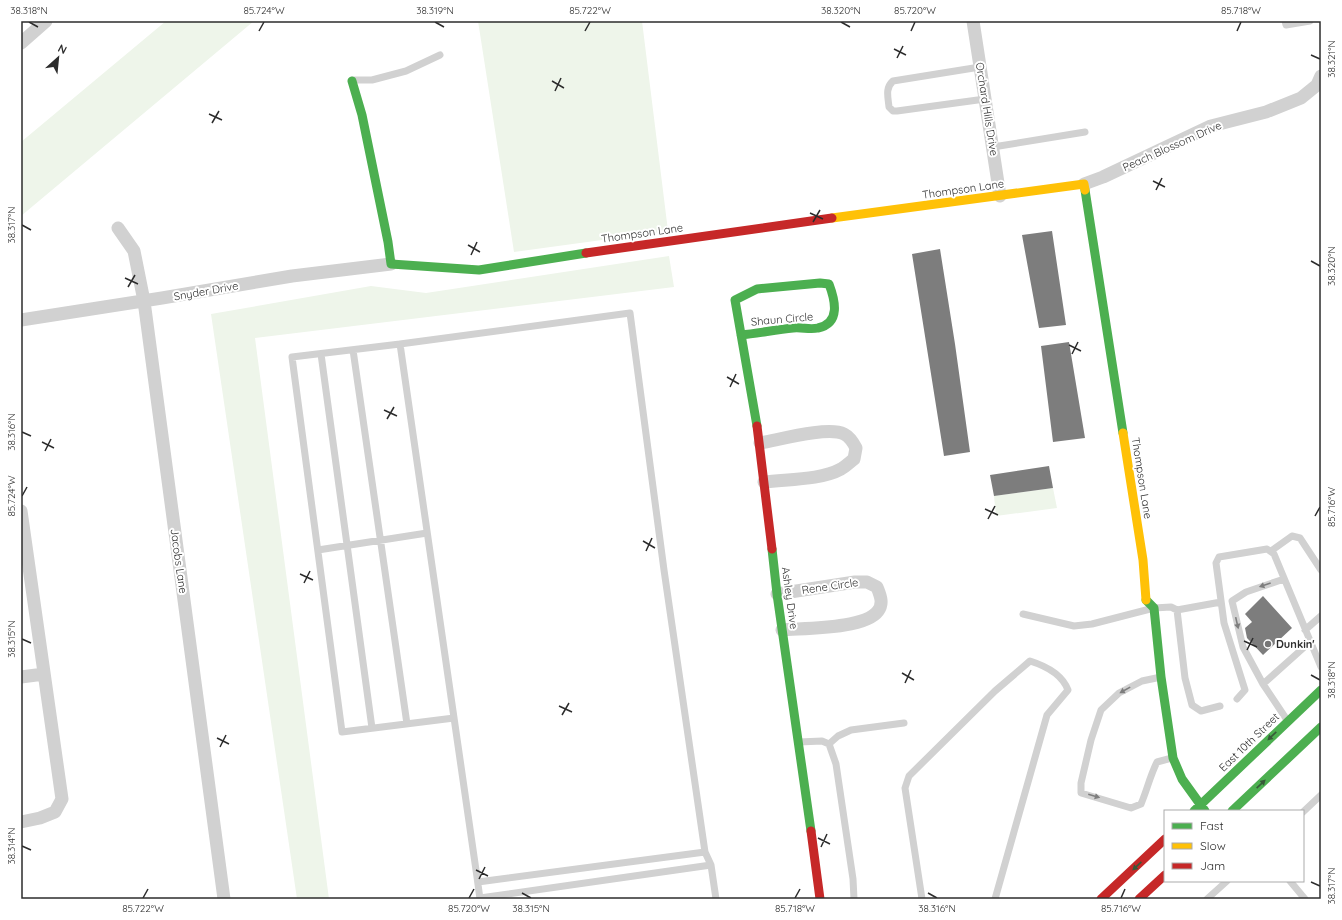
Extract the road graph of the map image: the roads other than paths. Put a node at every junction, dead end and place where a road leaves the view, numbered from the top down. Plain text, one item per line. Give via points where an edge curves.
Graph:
1 (46, 21) edge
2 (973, 21) edge
3 (1285, 21) edge
4 (1310, 21) edge
5 (21, 43) edge
6 (440, 55) dead end
7 (980, 67) junction
8 (1321, 76) edge
9 (352, 80) joint
10 (985, 99) junction
11 (1085, 132) dead end
12 (993, 147) junction
13 (1084, 184) junction
14 (1000, 196) junction
15 (118, 228) dead end
16 (391, 264) junction
17 (735, 300) joint
18 (144, 301) junction
19 (21, 320) edge
20 (741, 335) junction
21 (400, 344) junction
22 (353, 350) junction
23 (321, 354) junction
24 (760, 443) junction
25 (764, 482) junction
26 (21, 511) edge
27 (22, 527) edge
28 (427, 533) junction
29 (381, 540) junction
30 (347, 545) junction
31 (318, 550) junction
32 (1271, 551) junction
33 (1321, 570) edge
34 (1284, 579) junction
35 (776, 594) junction
36 (1221, 602) junction
37 (1154, 608) junction
38 (1177, 610) junction
39 (1023, 614) dead end
40 (1321, 616) edge
41 (782, 630) junction
42 (1305, 630) junction
43 (1310, 642) junction
44 (1321, 667) edge
45 (44, 674) junction
46 (21, 677) edge
47 (1162, 677) junction
48 (1263, 684) junction
49 (1321, 690) edge
50 (1237, 699) dead end
51 (1220, 706) dead end
52 (454, 718) junction
53 (1288, 722) junction
54 (904, 723) dead end
55 (407, 724) junction
56 (1321, 727) edge
57 (372, 728) junction
58 (799, 742) junction
59 (829, 744) junction
60 (1173, 758) junction
61 (1321, 795) edge
62 (1200, 809) edge
63 (1233, 810) edge
64 (1304, 811) edge
65 (21, 822) edge
66 (1164, 840) edge
67 (705, 852) junction
68 (711, 865) junction
69 (1164, 876) edge
70 (478, 882) junction
71 (1226, 882) edge
72 (1291, 882) edge
73 (480, 898) edge
74 (224, 899) edge
75 (716, 899) edge
76 (820, 899) edge
77 (854, 899) edge
78 (922, 899) edge
79 (995, 899) edge
80 (1101, 899) edge
81 (1139, 899) edge
82 (1207, 899) edge
83 (1305, 899) edge

1 - 5 street
2 - 7 street, Orchard Hills Drive
3 - 4 lane via 1286,25
6 - 9 lane via 400,73 372,80
7 - 10 street, Orchard Hills Drive
7 - 10 lane via 893,81 887,90 889,107 897,111
8 - 13 street, Peach Blossom Drive via 1317,85 1301,98 1266,112 1211,126
9 - 16 street via 362,115
10 - 12 street, Orchard Hills Drive
11 - 12 lane
12 - 14 street, Orchard Hills Drive
13 - 14 street, Thompson Lane
13 - 37 street, Thompson Lane via 1143,560 1146,601
14 - 16 street, Thompson Lane via 654,243 480,270
15 - 18 street, Jacobs Lane via 134,251
16 - 18 street, Snyder Drive via 292,276
17 - 20 street, Ashley Drive
17 - 20 street, Shaun Circle via 757,289 820,283 829,284 836,300 836,310 830,321 821,327
18 - 19 street, Snyder Drive
18 - 74 street, Jacobs Lane
20 - 24 street, Ashley Drive
21 - 22 lane
21 - 28 lane
21 - 67 lane via 630,312
22 - 23 lane
22 - 29 lane
23 - 30 lane
23 - 31 lane via 292,357
24 - 25 street, Ashley Drive
24 - 25 street via 814,432 828,432 843,433 851,439 856,448 854,459 834,472 817,477
25 - 35 street, Ashley Drive
26 - 27 street
27 - 45 street
28 - 29 lane
28 - 52 lane
29 - 30 lane
29 - 55 lane
30 - 31 lane
30 - 57 lane
31 - 57 lane via 342,732
32 - 33 lane via 1292,536 1300,538
32 - 34 lane
32 - 36 lane via 1267,549 1220,558 1216,563
34 - 42 lane
34 -> 48 lane via 1246,592 1232,601 1243,647
35 - 41 street, Ashley Drive
35 - 41 street, Rene Circle via 867,582 877,587 882,598 879,610 865,621
36 - 38 lane
36 - 50 lane via 1224,623 1245,690
37 - 38 lane via 1171,607
37 - 39 lane via 1074,626
37 - 47 street, Thompson Lane
38 - 51 lane via 1185,678 1192,705 1201,711
40 - 42 lane
41 - 58 street, Ashley Drive
42 - 43 lane
43 - 44 lane
43 - 48 lane
45 - 46 street
45 - 65 street via 62,799 55,812
47 - 60 street, Thompson Lane
47 -> 60 lane via 1142,681 1119,693 1101,710 1084,769 1082,793 1132,808 1141,804 1157,762
48 - 53 lane
49 - 53 street, East 10th Street
52 - 55 lane
52 - 70 lane
53 -> 62 street, East 10th Street
54 - 59 lane via 851,730
55 - 57 lane
63 -> 56 street
58 - 59 lane via 822,741
58 - 76 street, Ashley Drive
59 - 77 lane via 836,764
60 - 62 street, Thompson Lane
61 - 64 lane
66 -> 80 street
67 - 68 lane
67 - 70 lane
68 - 73 lane
68 - 75 lane
69 - 81 street
70 - 73 lane
71 - 82 lane
72 - 83 lane
78 - 79 lane via 905,788 908,776 1030,660 1047,667 1065,682 1068,690 1046,715

